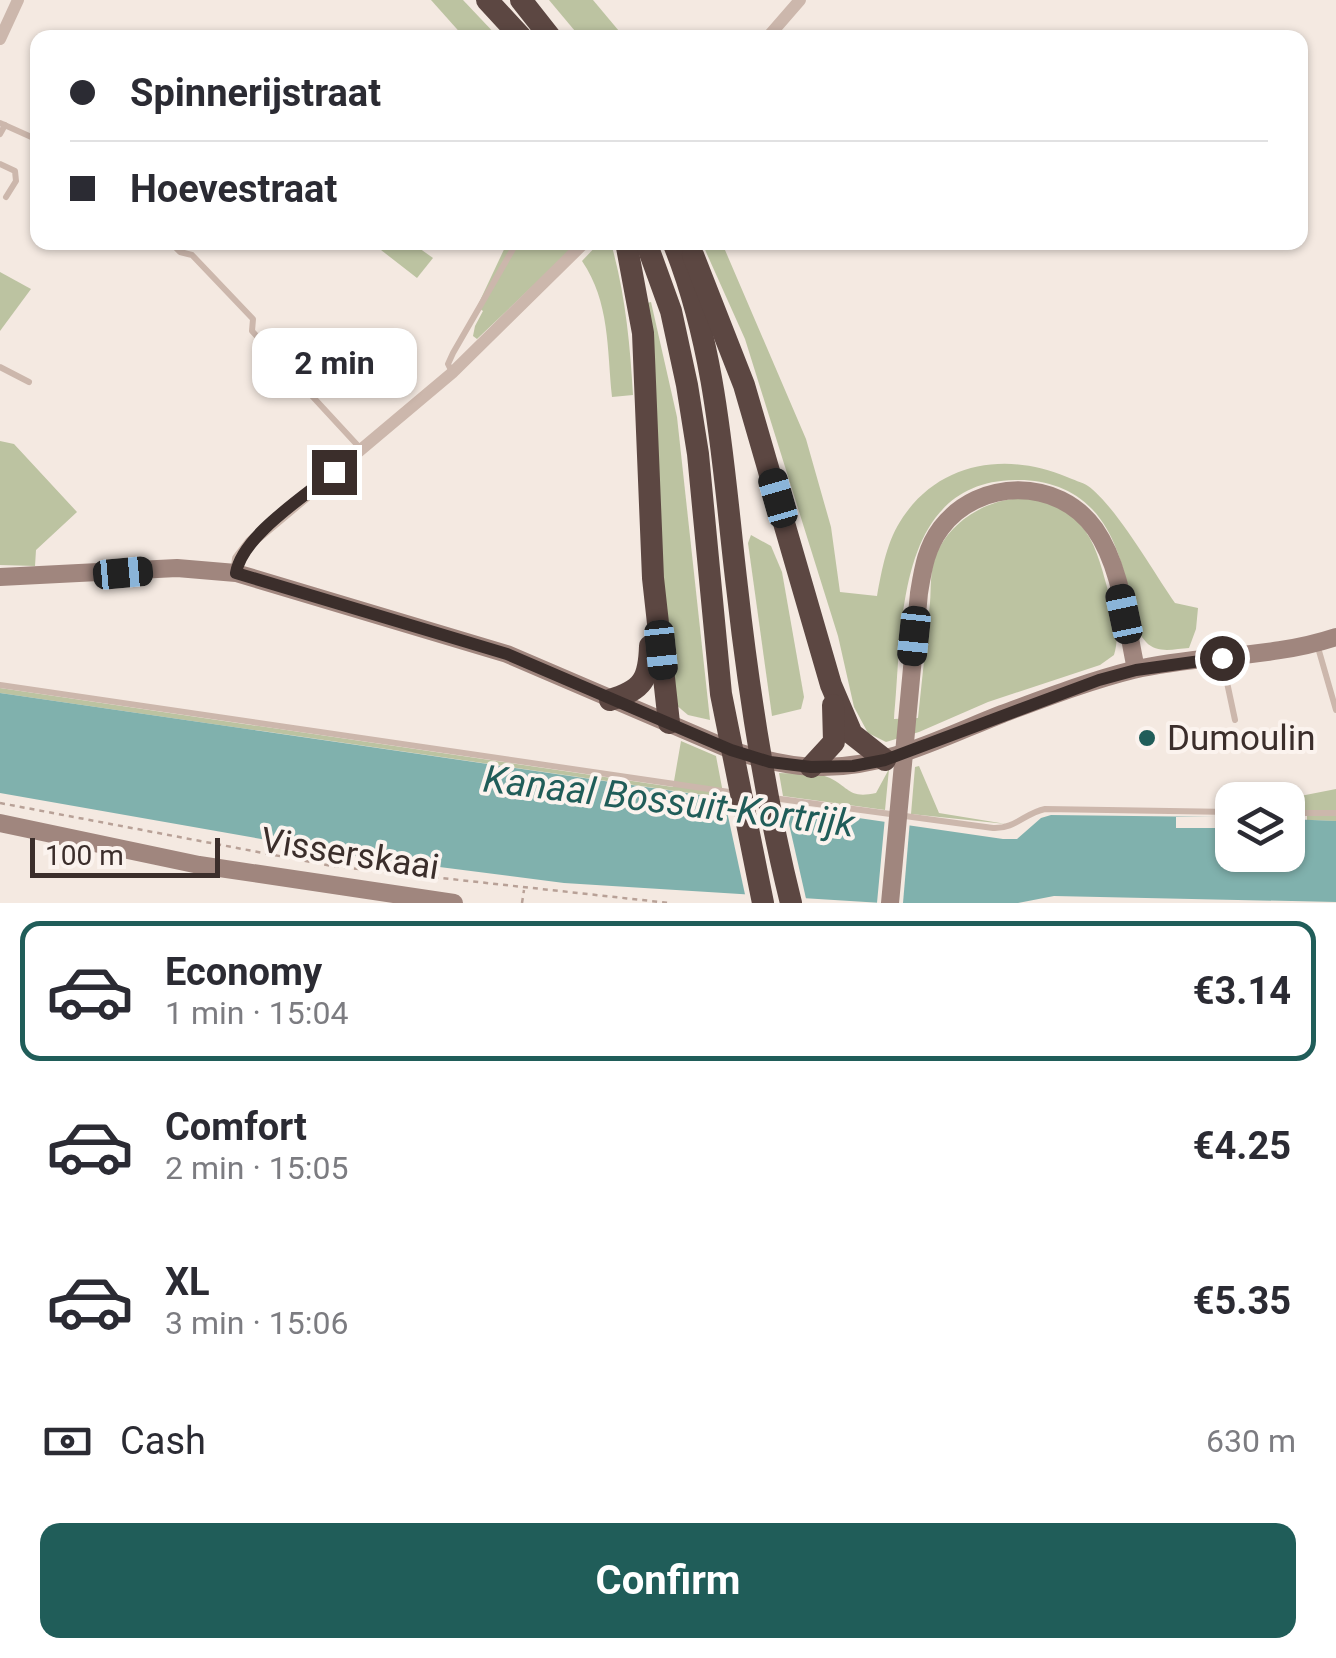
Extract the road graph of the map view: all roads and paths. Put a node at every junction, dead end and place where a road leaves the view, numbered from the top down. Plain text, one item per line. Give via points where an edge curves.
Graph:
1 (18, 0) edge
2 (487, 0) edge
3 (521, 0) edge
4 (800, 0) edge
5 (515, 30) edge
6 (544, 30) edge
7 (775, 30) edge
8 (0, 39) edge
9 (2, 124) edge
10 (0, 134) edge
11 (30, 136) edge
12 (0, 164) edge
13 (6, 197) dead end
14 (178, 250) edge
15 (512, 250) edge
16 (577, 250) edge
17 (635, 250) edge
18 (637, 250) edge
19 (676, 250) edge
20 (691, 250) edge
21 (0, 367) edge
22 (452, 373) junction
23 (29, 382) dead end
24 (361, 449) junction
25 (236, 573) junction
26 (0, 576) edge
27 (654, 578) junction
28 (1336, 637) edge
29 (1316, 643) junction
30 (1222, 658) junction
31 (1136, 670) junction
32 (0, 685) edge
33 (831, 686) junction
34 (610, 700) junction
35 (1336, 710) edge
36 (1235, 720) dead end
37 (669, 723) junction
38 (885, 760) junction
39 (811, 767) junction
40 (0, 803) edge
41 (1215, 812) edge
42 (1305, 813) edge
43 (1336, 814) edge
44 (0, 823) edge
45 (524, 889) junction
46 (583, 894) junction
47 (454, 903) edge
48 (522, 903) edge
49 (582, 903) edge
50 (669, 903) edge
51 (763, 903) edge
52 (791, 903) edge
53 (890, 903) edge

1 - 8 street
2 - 5 highway
3 - 6 highway
4 - 7 street
9 - 10 lane
9 - 11 lane
12 - 13 lane via 15,172
14 - 24 lane via 192,255 253,318 252,330
15 - 22 lane via 453,353
16 - 22 street
17 - 27 highway
18 - 51 highway via 671,311 687,385 722,694
19 - 52 highway via 718,410 750,696
20 - 33 highway via 744,385
21 - 23 lane
22 - 24 street
24 - 25 street via 251,542
25 - 26 street via 176,568
25 - 34 street via 507,654
27 - 34 highway via 649,672 633,693
27 - 37 highway
28 - 29 street
29 - 30 street
29 - 35 lane
30 - 31 street
30 - 36 lane
31 - 38 street
31 - 53 street via 1115,575 1094,528 1074,508 1028,490 1005,490 961,508 929,549 919,593
32 - 41 lane via 993,828 1008,828 1045,809
33 - 38 highway via 854,737
33 - 39 highway via 836,738
34 - 37 street
37 - 39 street via 759,758
38 - 39 street
40 - 45 path via 332,866
42 - 43 lane
44 - 47 street, Visserskaai via 200,864
45 - 46 path
45 - 48 path
46 - 49 path
46 - 50 path

